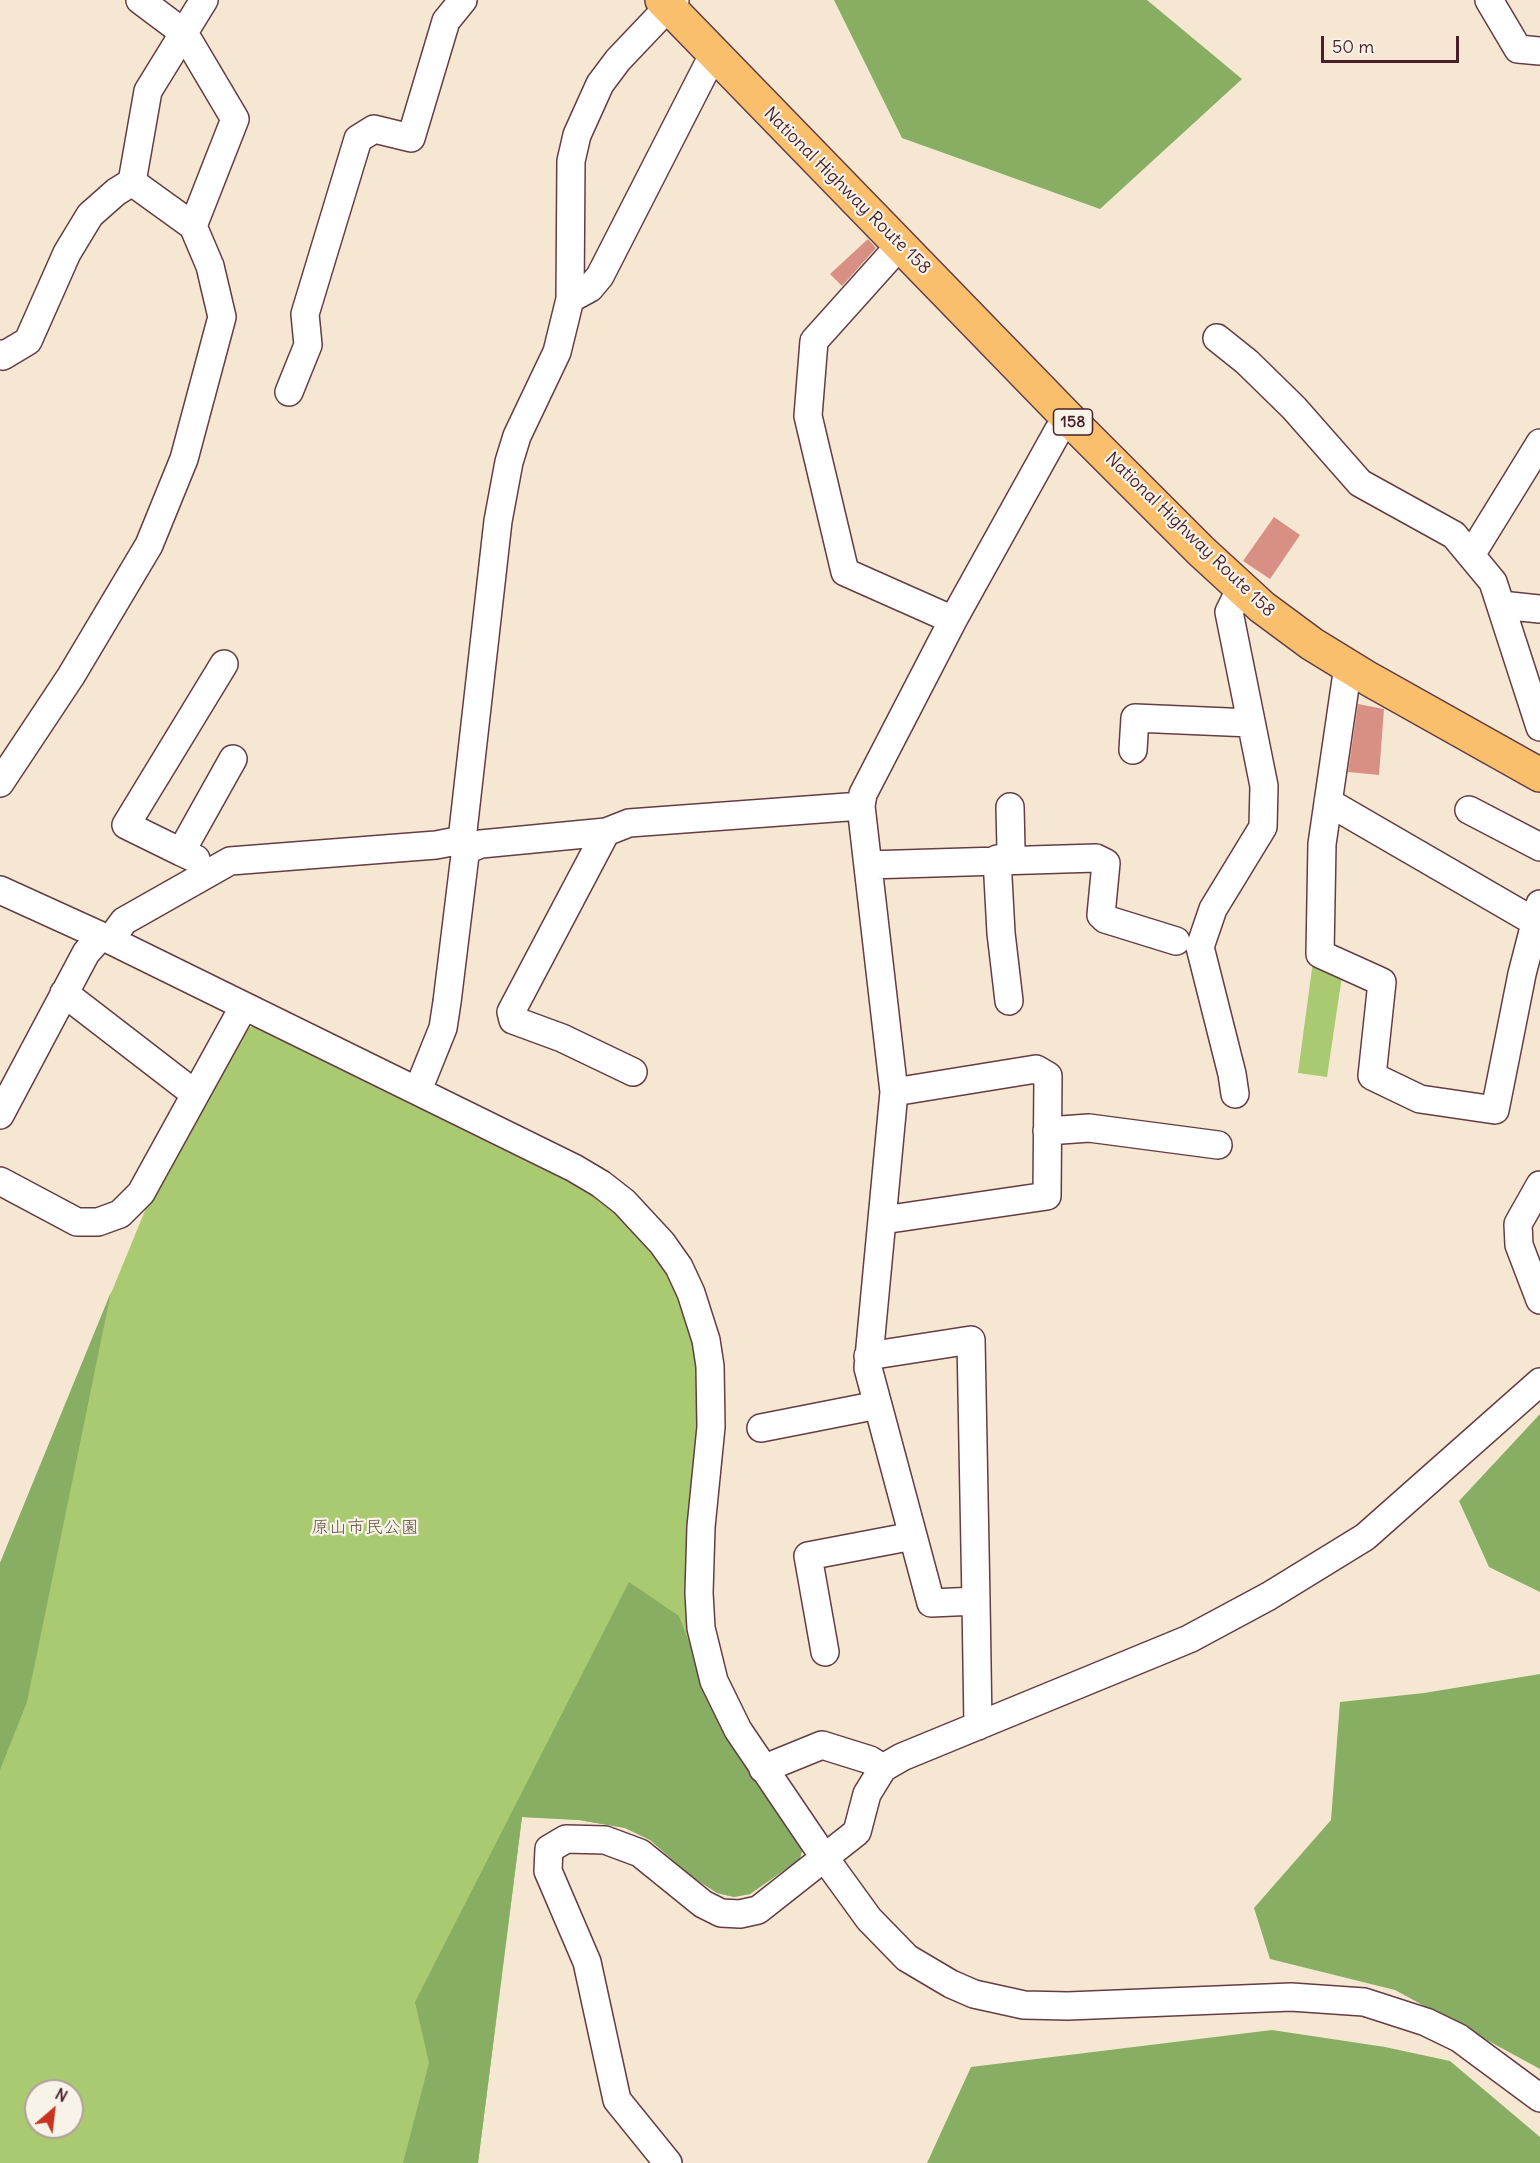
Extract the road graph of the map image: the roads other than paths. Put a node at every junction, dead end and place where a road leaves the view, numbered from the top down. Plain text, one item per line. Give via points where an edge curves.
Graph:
1 (140, 0) edge
2 (204, 0) edge
3 (463, 0) edge
4 (1489, 0) edge
5 (668, 2) edge
6 (184, 33) junction
7 (1540, 51) edge
8 (713, 55) junction
9 (132, 182) junction
10 (193, 226) junction
11 (901, 244) junction
12 (570, 299) junction
13 (1217, 338) dead end
14 (0, 354) edge
15 (289, 392) dead end
16 (1069, 419) junction
17 (1540, 443) edge
18 (1471, 555) junction
19 (1241, 588) junction
20 (1501, 605) junction
21 (1540, 609) edge
22 (953, 620) junction
23 (224, 664) dead end
24 (1348, 666) junction
25 (1251, 723) junction
26 (1540, 727) edge
27 (1132, 750) dead end
28 (233, 759) dead end
29 (1540, 775) edge
30 (0, 783) edge
31 (1328, 802) junction
32 (861, 806) junction
33 (1010, 807) dead end
34 (1469, 810) dead end
35 (606, 832) junction
36 (463, 846) junction
37 (1540, 847) edge
38 (181, 852) junction
39 (1006, 859) junction
40 (868, 865) junction
41 (217, 868) junction
42 (0, 890) edge
43 (1538, 913) edge
44 (106, 938) junction
45 (1176, 941) dead end
46 (64, 993) junction
47 (1009, 1001) dead end
48 (244, 1006) junction
49 (633, 1072) dead end
50 (418, 1090) junction
51 (894, 1092) junction
52 (1235, 1094) dead end
53 (195, 1095) junction
54 (0, 1115) edge
55 (1047, 1131) junction
56 (1218, 1146) dead end
57 (0, 1181) edge
58 (1540, 1185) edge
59 (884, 1220) junction
60 (1540, 1300) edge
61 (868, 1356) junction
62 (1540, 1382) edge
63 (878, 1405) junction
64 (761, 1428) dead end
65 (913, 1536) junction
66 (976, 1601) junction
67 (825, 1652) dead end
68 (978, 1726) junction
69 (883, 1768) junction
70 (763, 1769) junction
71 (824, 1857) junction
72 (1540, 2098) edge
73 (668, 2163) edge

1 - 6 street
2 - 6 street
3 - 15 street via 446,21 411,138 374,129 358,139 305,314 308,345
4 - 7 street via 1518,49
5 - 8 highway, National Highway Route 158 / 158
5 - 12 street via 600,84 577,135 571,161
6 - 9 street via 148,91
6 - 10 street via 235,119
8 - 11 highway, National Highway Route 158 / 158
8 - 12 street via 600,276 590,288
9 - 10 street
9 - 14 street via 90,215 67,253 28,341 3,356
10 - 30 street via 210,266 222,317 184,459 149,545 71,676
11 - 16 highway, National Highway Route 158 / 158
11 - 22 street via 814,341 808,416 845,572
12 - 36 street via 556,352 509,462 498,521
13 - 18 street via 1294,408 1360,483 1455,536
16 - 19 highway, National Highway Route 158 / 158
16 - 22 street via 1058,431
17 - 18 street
18 - 20 street via 1493,582
19 - 24 highway, National Highway Route 158 / 158 via 1312,644
19 - 25 street via 1229,612
20 - 21 street
20 - 26 street
22 - 32 street via 863,794
23 - 38 street via 126,825
24 - 29 highway, National Highway Route 158 / 158
24 - 31 street
25 - 27 street via 1135,718
25 - 52 street via 1264,786 1263,827 1213,909 1200,947
28 - 38 street
31 - 43 street
31 - 43 street via 1322,844 1320,954 1382,982 1372,1076 1420,1100 1495,1110
32 - 35 street via 629,823
32 - 40 street
33 - 39 street via 1011,849
34 - 37 street
35 - 36 street
35 - 49 street via 511,1012 513,1020
36 - 41 street via 230,861
36 - 50 street via 442,1028
38 - 41 street
39 - 40 street
39 - 45 street via 1096,858 1106,863 1101,915 1115,924
39 - 47 street via 1001,933
40 - 51 street
41 - 44 street via 124,921
42 - 44 street
44 - 46 street via 86,953
44 - 48 street
46 - 53 street
46 - 54 street
48 - 50 street
48 - 53 street
50 - 70 street via 601,1184 643,1220 679,1267 700,1317 710,1366 711,1427 700,1538 701,1628 714,1681
51 - 55 street via 1036,1069 1048,1076
51 - 59 street
53 - 57 street via 141,1193 108,1220 77,1222
55 - 56 street via 1089,1128
55 - 59 street via 1047,1196
58 - 60 street via 1518,1224 1519,1245
59 - 61 street
61 - 63 street
61 - 66 street via 971,1340
62 - 68 street via 1365,1537 1322,1564 1189,1639
63 - 64 street
63 - 65 street
65 - 66 street via 931,1603
65 - 67 street via 808,1556
66 - 68 street
68 - 69 street
69 - 70 street via 822,1745
69 - 71 street via 867,1794 857,1832
70 - 71 street
71 - 72 street via 870,1919 907,1958 974,1994 1024,2005 1068,2006 1291,1997 1364,2002 1417,2018 1459,2038
71 - 73 street via 758,1910 740,1914 721,1913 703,1904 640,1853 605,1840 566,1839 549,1849 548,1871 587,1962 617,2100

